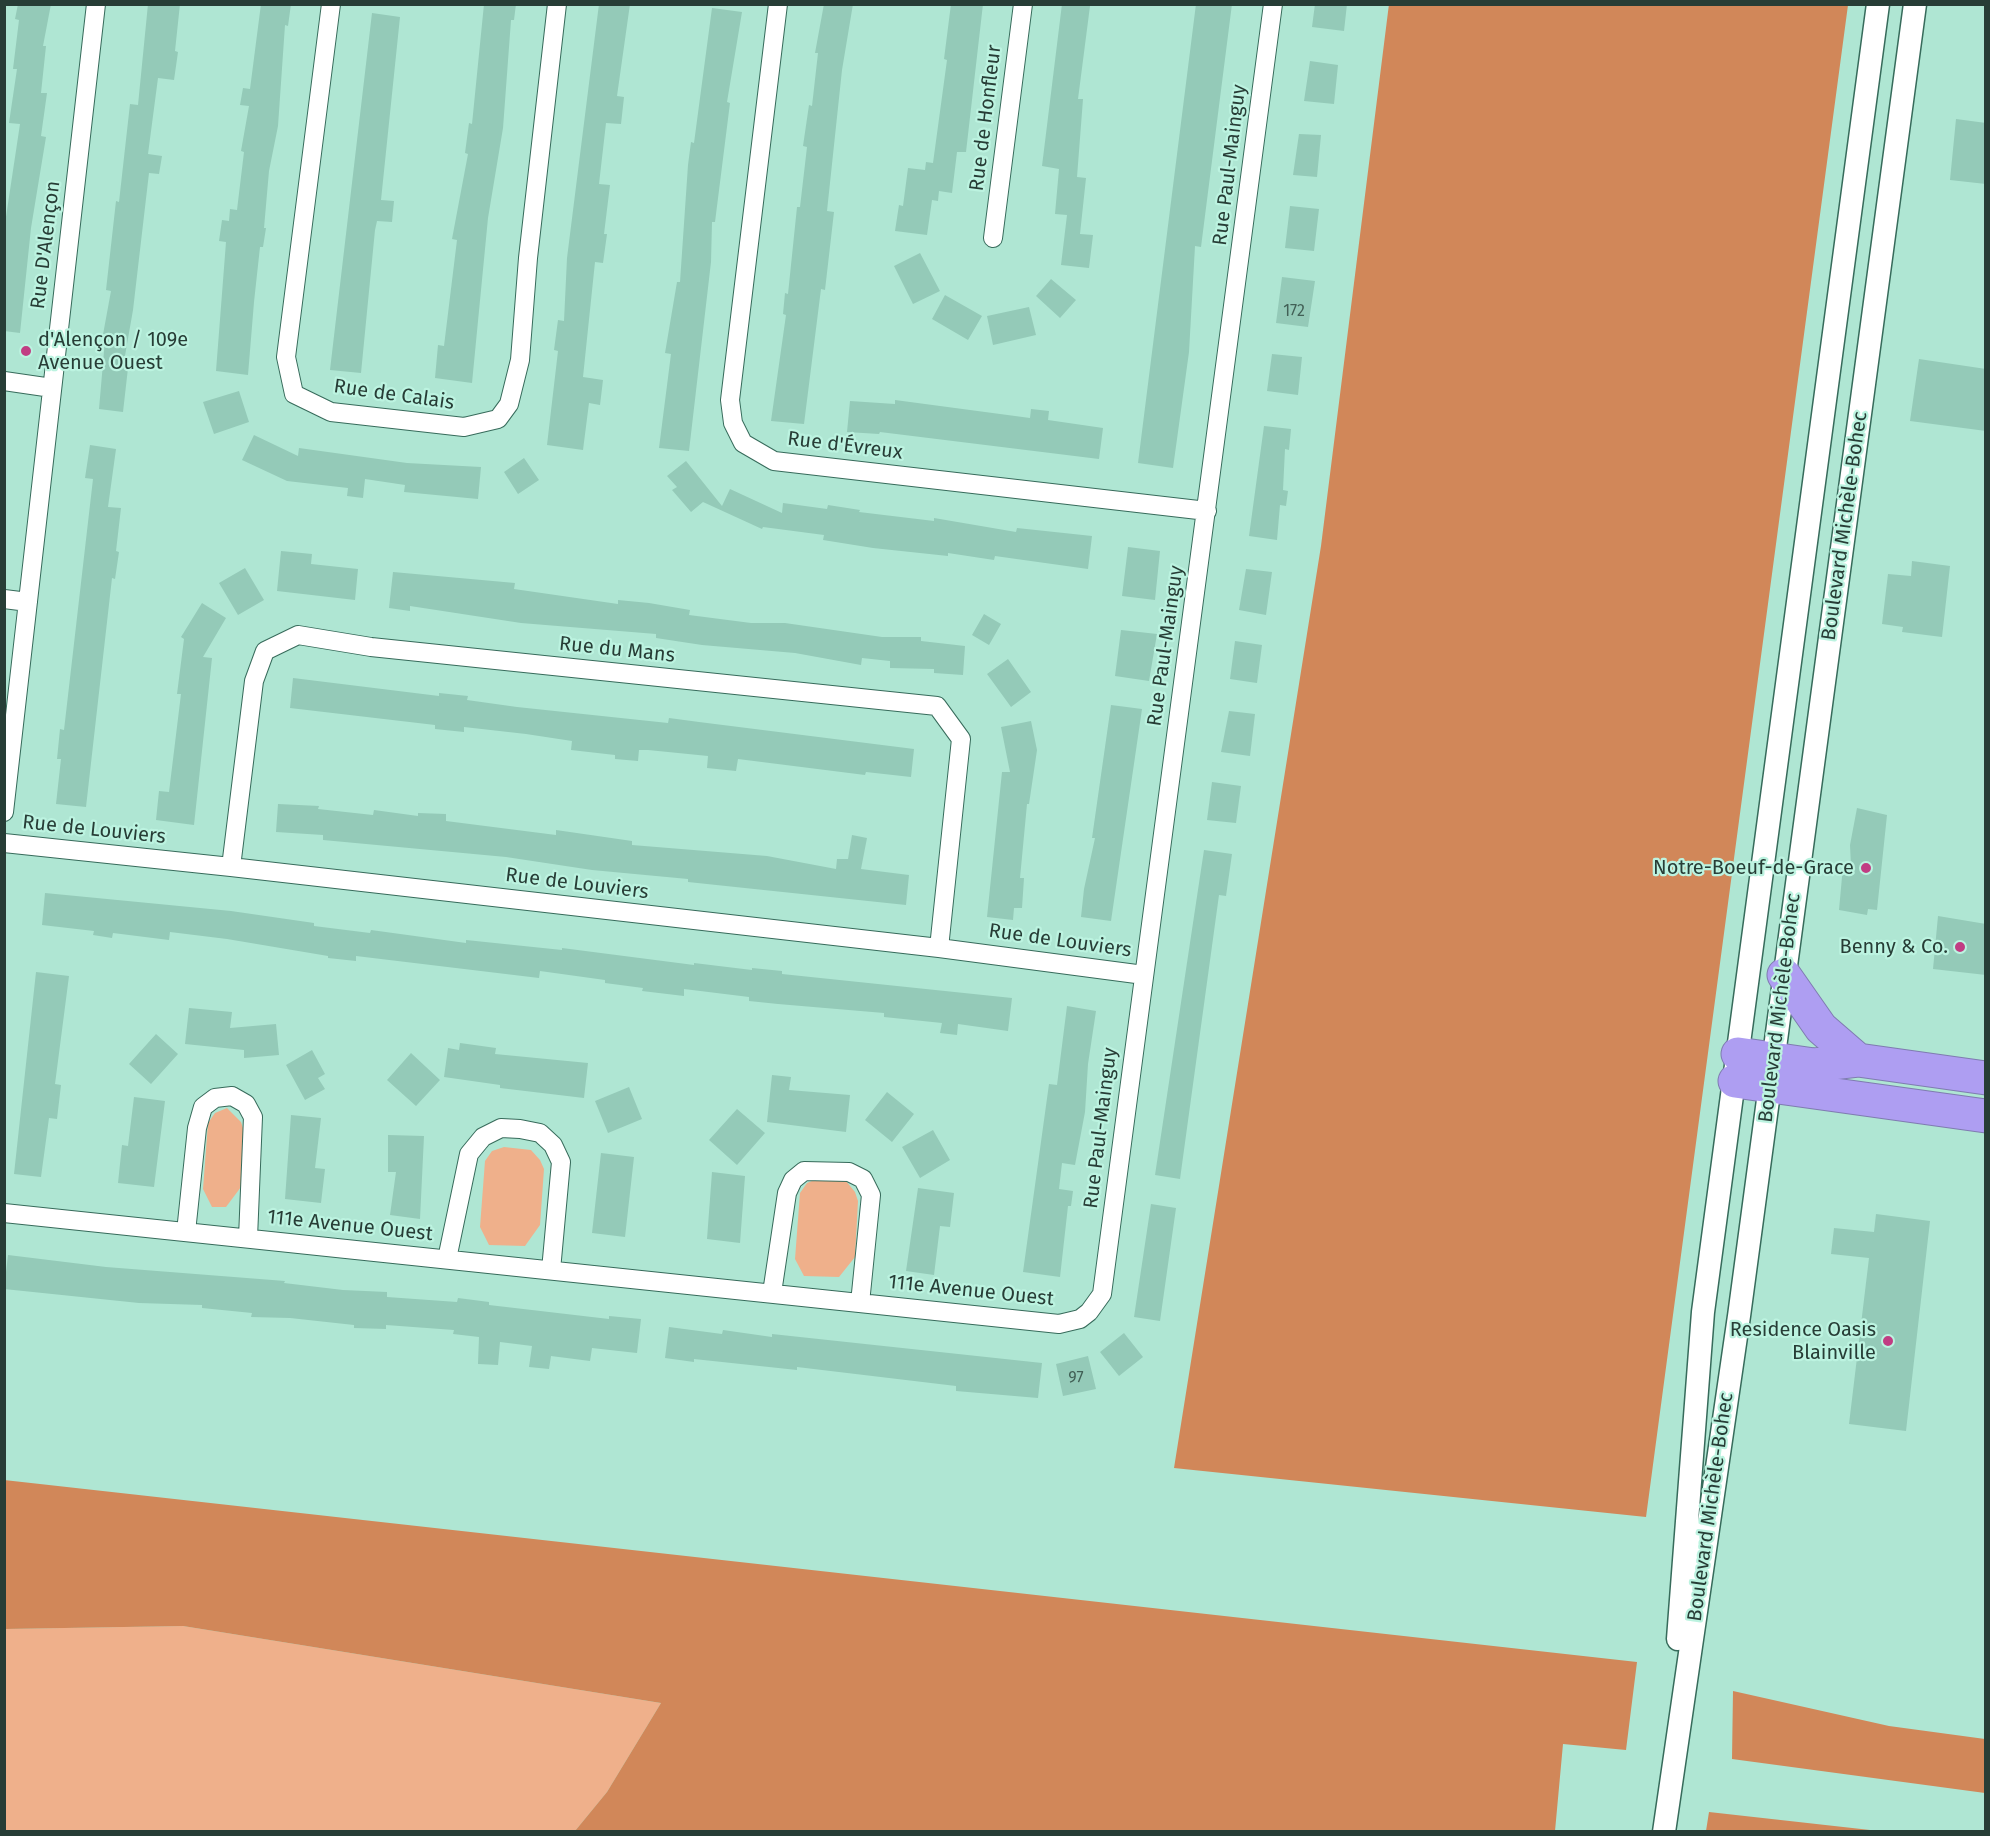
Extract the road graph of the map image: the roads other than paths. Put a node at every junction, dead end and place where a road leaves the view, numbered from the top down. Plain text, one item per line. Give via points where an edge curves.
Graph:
1 (96, 4) edge
2 (332, 4) edge
3 (557, 4) edge
4 (778, 4) edge
5 (1023, 4) edge
6 (1273, 4) edge
7 (1878, 4) edge
8 (1915, 4) edge
9 (993, 238) dead end
10 (4, 381) edge
11 (52, 388) junction
12 (1207, 512) junction
13 (4, 599) edge
14 (28, 602) junction
15 (4, 812) edge
16 (4, 843) edge
17 (231, 867) junction
18 (939, 948) junction
19 (1144, 975) junction
20 (1784, 975) junction
21 (1858, 1060) junction
22 (1736, 1067) junction
23 (1771, 1072) junction
24 (1986, 1078) edge
25 (1986, 1116) edge
26 (4, 1213) edge
27 (186, 1232) junction
28 (248, 1238) junction
29 (447, 1259) junction
30 (551, 1270) junction
31 (772, 1293) junction
32 (1102, 1294) joint
33 (860, 1303) junction
34 (1664, 1832) edge

1 - 11 street, Rue D'Alençon
2 - 3 street, Rue de Calais via 286,357 294,394 331,412 464,428 498,418 508,404 520,360
4 - 12 street, Rue d'Évreux via 730,400 733,423 744,443 774,461
5 - 9 street, Rue de Honfleur
6 - 12 street, Rue Paul-Mainguy
7 - 22 street, Boulevard Michèle-Bohec
8 - 20 street, Boulevard Michèle-Bohec
10 - 11 street
11 - 14 street, Rue D'Alençon
12 - 19 street, Rue Paul-Mainguy
13 - 14 street
14 - 15 street, Rue D'Alençon
16 - 17 street, Rue de Louviers
17 - 18 street, Rue de Louviers
17 - 18 street, Rue du Mans via 254,681 265,651 298,635 383,648 937,706 961,740
18 - 19 street, Rue de Louviers
19 - 32 street, Rue Paul-Mainguy
20 - 21 highway via 1821,1028
20 - 23 street, Boulevard Michèle-Bohec
21 - 23 highway
21 - 24 highway
22 - 23 highway
22 - 34 street, Boulevard Michèle-Bohec via 1703,1312
23 - 25 highway
23 - 34 street, Boulevard Michèle-Bohec
26 - 27 street, 111e Avenue Ouest
27 - 28 street, 111e Avenue Ouest
27 - 28 street, 111e Avenue Ouest via 197,1128 203,1107 215,1098 232,1096 246,1104 254,1117
28 - 29 street, 111e Avenue Ouest
29 - 30 street, 111e Avenue Ouest
29 - 30 street, 111e Avenue Ouest via 469,1154 483,1137 501,1128 520,1129 540,1133 553,1145 561,1162
30 - 31 street, 111e Avenue Ouest
31 - 33 street, 111e Avenue Ouest
31 - 33 street, 111e Avenue Ouest via 786,1193 793,1180 804,1171 849,1172 863,1179 871,1196
32 - 33 street, 111e Avenue Ouest via 1080,1319 1059,1323

